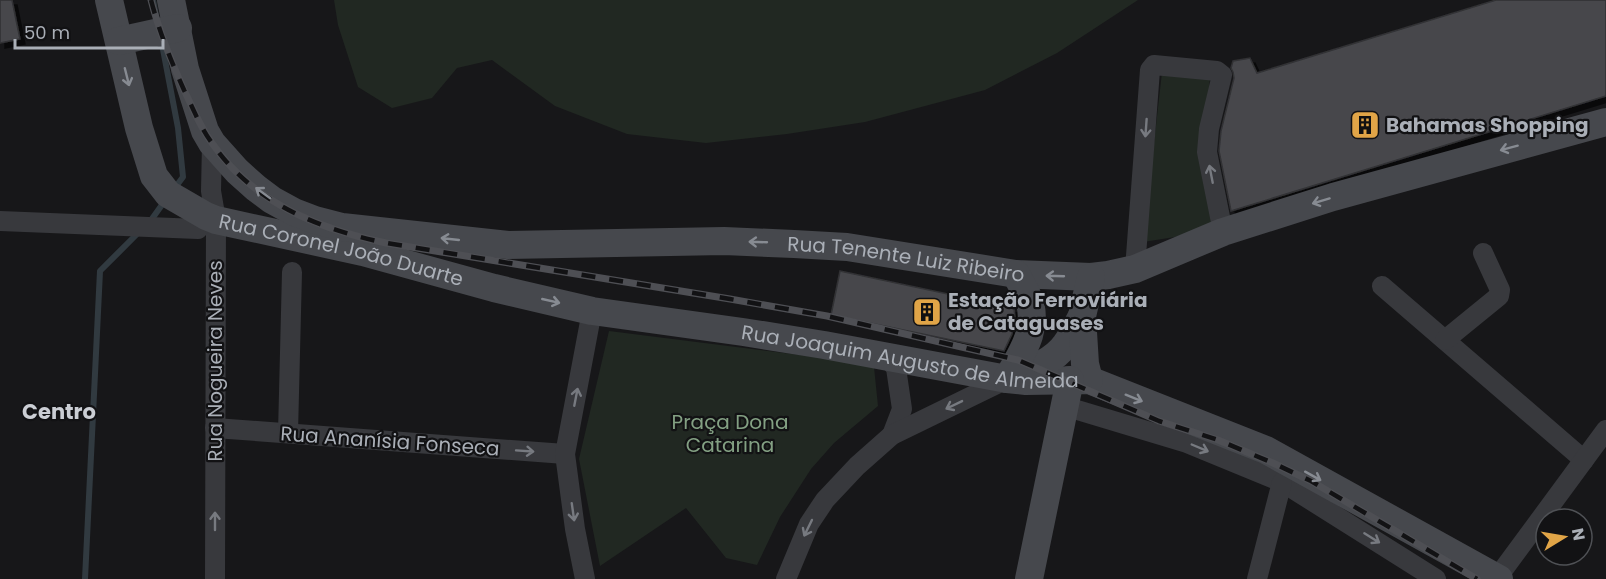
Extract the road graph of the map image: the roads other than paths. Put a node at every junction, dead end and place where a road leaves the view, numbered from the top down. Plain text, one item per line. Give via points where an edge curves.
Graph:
1 (109, 0) edge
2 (171, 0) edge
3 (178, 28) junction
4 (118, 41) junction
5 (1606, 122) edge
6 (212, 143) junction
7 (205, 215) junction
8 (0, 221) edge
9 (1223, 231) junction
10 (508, 245) joint
11 (1483, 254) dead end
12 (1135, 269) junction
13 (292, 272) dead end
14 (1016, 274) junction
15 (1091, 277) junction
16 (1382, 286) dead end
17 (494, 288) joint
18 (592, 311) junction
19 (1082, 316) junction
20 (1445, 340) junction
21 (888, 358) junction
22 (1007, 379) junction
23 (1072, 390) junction
24 (215, 428) junction
25 (1606, 430) edge
26 (288, 433) junction
27 (892, 435) junction
28 (565, 454) junction
29 (1584, 460) junction
30 (1282, 482) junction
31 (1498, 578) edge
32 (215, 579) edge
33 (585, 579) edge
34 (786, 579) edge
35 (1029, 579) edge
36 (1257, 579) edge
37 (1436, 579) edge

1 - 4 main road, Rua Coronel João Duarte
2 - 3 main road, Rua Coronel João Duarte
3 - 4 main road
3 - 6 main road, Rua Coronel João Duarte via 188,77
4 -> 7 main road, Rua Coronel João Duarte via 154,176 168,194
5 -> 9 main road, Rua Tenente Luiz Ribeiro
6 - 7 street, Rua Nogueira Neves via 211,191
10 -> 6 main road, Rua Coronel João Duarte via 342,227 315,220 272,200 237,171
7 - 8 street via 198,229
7 - 17 main road, Rua Coronel João Duarte
7 - 24 street, Rua Nogueira Neves
9 - 12 main road, Rua Tenente Luiz Ribeiro
9 -> 12 street via 1207,152 1222,75 1217,71 1154,65 1150,70
14 -> 10 main road, Rua Tenente Luiz Ribeiro via 847,247 724,241
11 - 20 street via 1500,290 1499,296
12 - 15 main road, Rua Tenente Luiz Ribeiro
13 - 26 street
15 -> 14 main road, Rua Tenente Luiz Ribeiro
14 - 22 main road via 1028,297 1033,321 1028,340
15 - 19 main road
16 - 20 street
17 -> 18 main road, Rua Joaquim Augusto de Almeida
18 - 21 main road, Rua Joaquim Augusto de Almeida
28 -> 18 street
19 - 22 main road via 1065,346 1050,360
19 - 23 main road via 1084,364
20 - 29 street
21 - 22 main road, Rua Joaquim Augusto de Almeida
21 - 27 street via 896,368 902,409
22 - 23 main road, Rua Joaquim Augusto de Almeida
22 -> 27 street
23 -> 30 street
23 -> 31 main road, Rua Joaquim Augusto de Almeida via 1266,450
23 - 35 main road
24 - 26 street, Rua Ananísia Fonseca
32 -> 24 street, Rua Nogueira Neves
25 - 29 street
26 -> 28 street, Rua Ananísia Fonseca
27 -> 34 street via 825,500 809,524
28 -> 33 street
29 - 31 street
30 - 36 street
30 -> 37 street

